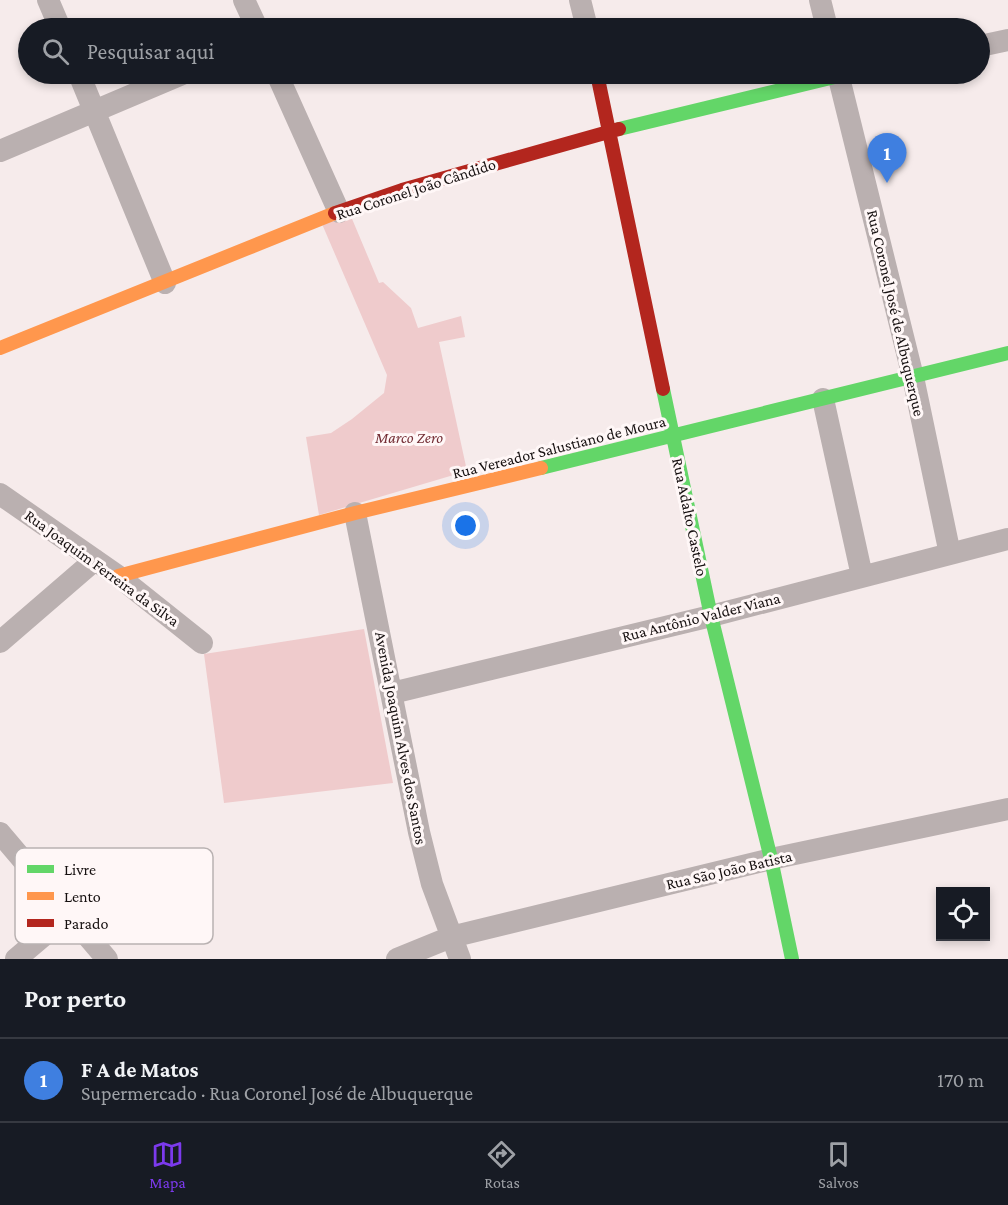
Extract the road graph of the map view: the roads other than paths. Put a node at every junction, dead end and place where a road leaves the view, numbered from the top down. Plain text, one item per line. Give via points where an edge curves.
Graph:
1 (48, 0) edge
2 (244, 0) edge
3 (580, 0) edge
4 (820, 0) edge
5 (56, 18) edge
6 (252, 18) edge
7 (584, 18) edge
8 (824, 18) edge
9 (1008, 40) edge
10 (990, 44) edge
11 (83, 84) edge
12 (158, 84) edge
13 (281, 84) edge
14 (599, 84) edge
15 (800, 84) edge
16 (843, 84) edge
17 (95, 110) junction
18 (610, 131) junction
19 (0, 151) edge
20 (339, 212) junction
21 (165, 283) junction
22 (0, 348) edge
23 (1008, 353) edge
24 (913, 377) junction
25 (822, 399) junction
26 (673, 436) junction
27 (0, 494) edge
28 (355, 513) junction
29 (1008, 539) edge
30 (950, 554) junction
31 (95, 560) junction
32 (118, 576) junction
33 (862, 576) junction
34 (711, 615) junction
35 (0, 642) edge
36 (202, 643) dead end
37 (392, 693) junction
38 (1008, 809) edge
39 (0, 833) edge
40 (15, 851) edge
41 (771, 859) junction
42 (451, 937) junction
43 (34, 944) edge
44 (94, 944) edge
45 (16, 959) edge
46 (107, 959) edge
47 (397, 959) edge
48 (460, 959) edge
49 (792, 959) edge

1 - 5 street
2 - 6 street
3 - 7 street
4 - 8 street
9 - 10 street
11 - 17 street
12 - 17 street
13 - 20 street
14 - 18 street, Rua Adalto Castelo
15 - 18 street, Rua Coronel João Cândido
16 - 24 street, Rua Coronel José de Albuquerque
17 - 19 street
17 - 21 street
18 - 20 street, Rua Coronel João Cândido via 402,190
18 - 26 street, Rua Adalto Castelo
20 - 21 street, Rua Coronel João Cândido
21 - 22 street, Rua Coronel João Cândido
23 - 24 street, Rua Vereador Salustiano de Moura
24 - 25 street, Rua Vereador Salustiano de Moura
24 - 30 street, Rua Coronel José de Albuquerque
25 - 26 street, Rua Vereador Salustiano de Moura
25 - 33 street
26 - 28 street, Rua Vereador Salustiano de Moura
26 - 34 street, Rua Adalto Castelo
27 - 31 street, Rua Joaquim Ferreira da Silva
28 - 32 street, Rua Vereador Salustiano de Moura
28 - 37 street, Avenida Joaquim Alves dos Santos
29 - 30 street, Rua Antônio Valder Viana
30 - 33 street, Rua Antônio Valder Viana
31 - 32 street, Rua Joaquim Ferreira da Silva
31 - 35 street
32 - 36 street, Rua Joaquim Ferreira da Silva
33 - 34 street, Rua Antônio Valder Viana
34 - 37 street, Rua Antônio Valder Viana
34 - 41 street, Rua Adalto Castelo
37 - 42 street, Avenida Joaquim Alves dos Santos via 419,832
38 - 41 street, Rua São João Batista
39 - 40 street
41 - 42 street, Rua São João Batista
41 - 49 street, Rua Adalto Castelo
42 - 47 street, Rua São João Batista
42 - 48 street, Avenida Joaquim Alves dos Santos
43 - 45 street
44 - 46 street

